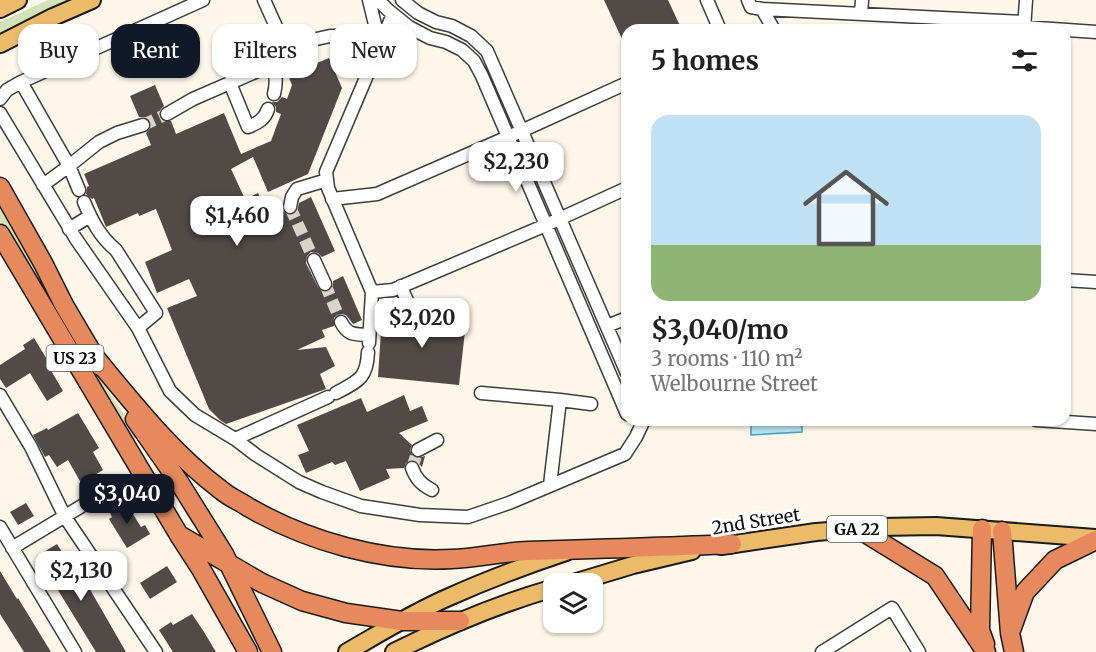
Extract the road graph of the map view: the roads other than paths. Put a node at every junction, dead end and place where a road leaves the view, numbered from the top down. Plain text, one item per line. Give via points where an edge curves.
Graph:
1 (18, 0) edge
2 (92, 0) edge
3 (203, 0) edge
4 (264, 0) edge
5 (369, 0) edge
6 (378, 0) edge
7 (402, 0) edge
8 (707, 0) edge
9 (748, 0) edge
10 (862, 0) edge
11 (1026, 0) edge
12 (0, 9) edge
13 (762, 9) junction
14 (393, 14) junction
15 (861, 14) junction
16 (275, 24) edge
17 (375, 24) edge
18 (389, 24) edge
19 (717, 24) edge
20 (771, 24) edge
21 (997, 24) edge
22 (1024, 24) edge
23 (1071, 30) edge
24 (1096, 32) edge
25 (0, 44) edge
26 (241, 78) edge
27 (276, 78) edge
28 (366, 78) edge
29 (21, 82) junction
30 (230, 83) junction
31 (621, 86) edge
32 (274, 93) dead end
33 (0, 99) edge
34 (268, 109) dead end
35 (0, 113) edge
36 (167, 114) tunnel mouth
37 (143, 125) tunnel mouth
38 (523, 130) junction
39 (508, 137) junction
40 (69, 166) junction
41 (327, 180) junction
42 (43, 185) junction
43 (0, 187) edge
44 (79, 190) dead end
45 (621, 191) edge
46 (333, 199) junction
47 (84, 202) dead end
48 (290, 207) dead end
49 (90, 216) junction
50 (561, 218) junction
51 (546, 225) junction
52 (69, 229) junction
53 (0, 234) edge
54 (314, 260) tunnel mouth
55 (1071, 280) edge
56 (1096, 282) edge
57 (325, 284) tunnel mouth
58 (401, 286) junction
59 (372, 292) junction
60 (418, 312) dead end
61 (621, 320) edge
62 (341, 322) tunnel mouth
63 (607, 326) junction
64 (138, 328) junction
65 (369, 343) junction
66 (94, 356) junction
67 (621, 359) edge
68 (481, 393) dead end
69 (0, 395) edge
70 (560, 400) junction
71 (621, 400) edge
72 (591, 404) dead end
73 (1071, 422) edge
74 (1096, 424) edge
75 (631, 426) edge
76 (641, 426) edge
77 (636, 437) junction
78 (235, 439) junction
79 (437, 440) dead end
80 (418, 450) tunnel mouth
81 (412, 468) dead end
82 (550, 485) junction
83 (115, 486) dead end
84 (432, 490) dead end
85 (65, 516) junction
86 (0, 526) edge
87 (859, 529) junction
88 (982, 529) junction
89 (1002, 531) junction
90 (179, 535) junction
91 (1096, 539) edge
92 (732, 544) junction
93 (12, 548) junction
94 (573, 550) junction
95 (229, 563) junction
96 (603, 574) edge
97 (543, 592) edge
98 (402, 621) junction
99 (460, 621) junction
100 (1010, 633) junction
101 (75, 652) edge
102 (156, 652) edge
103 (248, 652) edge
104 (272, 652) edge
105 (346, 652) edge
106 (394, 652) edge
107 (822, 652) edge
108 (919, 652) edge
109 (987, 652) edge
110 (1014, 652) edge

1 - 12 main road
2 - 25 main road
3 - 29 street
4 - 16 street
5 - 17 street
6 - 14 street
7 - 38 street via 418,13 471,36 487,51
8 - 19 street
9 - 13 street via 751,7
10 - 15 street
11 - 22 street
13 - 15 street
13 - 20 street
14 - 18 street
14 - 39 street via 430,38 462,50 474,61
15 - 21 street
23 - 24 street
26 - 30 street
27 - 32 street
28 - 41 street via 326,172
29 - 33 street
29 - 40 street
30 - 34 street via 248,127 260,122
30 - 36 street
31 - 38 street
35 - 42 street
37 - 40 street via 99,142
38 - 39 street
38 - 50 street
39 - 46 street via 377,194
39 - 51 street
40 - 42 street
40 - 44 street
41 - 46 street
41 - 48 street via 297,189
42 - 52 street
43 - 66 highway, US 23
45 - 50 street
46 - 59 street
47 - 49 street
49 - 52 street
49 - 64 street via 156,313
50 - 51 street
50 - 63 street
51 - 58 street
51 - 71 street
52 - 64 street
53 - 90 highway, US 23
54 - 57 street
55 - 56 street
58 - 59 street
58 - 60 street via 407,302
59 - 65 street
61 - 63 street
62 - 65 street via 345,330
63 - 67 street
64 - 78 street via 170,391 195,415
65 - 78 street via 365,373 357,382
66 - 94 highway via 185,459 222,491 285,526 362,552 415,559 451,560
66 - 95 highway, US 23
68 - 70 street
69 - 85 street
70 - 72 street
70 - 82 street
73 - 74 street
75 - 77 street
76 - 77 street
77 - 82 street via 625,454
78 - 82 street via 298,482 322,492 361,506 420,515 468,517
79 - 80 street
81 - 84 street via 415,477
83 - 85 street
85 - 93 street
85 - 102 street
86 - 93 street
87 - 88 main road, 2nd Street / GA 22
87 - 92 main road, 2nd Street / GA 22
87 - 109 highway via 935,576
88 - 89 main road, 2nd Street / GA 22
88 - 109 highway via 980,630
89 - 91 main road, 2nd Street / GA 22
89 - 100 highway
90 - 95 highway
90 - 103 highway, US 23
91 - 100 highway via 1055,560 1025,592
92 - 94 highway
92 - 96 main road, 2nd Street / GA 22
93 - 101 street
94 - 98 main road via 507,573
95 - 98 highway via 302,601 346,613
95 - 104 highway, US 23
97 - 99 main road
98 - 99 highway
98 - 105 main road
99 - 106 main road
100 - 110 highway
107 - 108 street via 892,608

